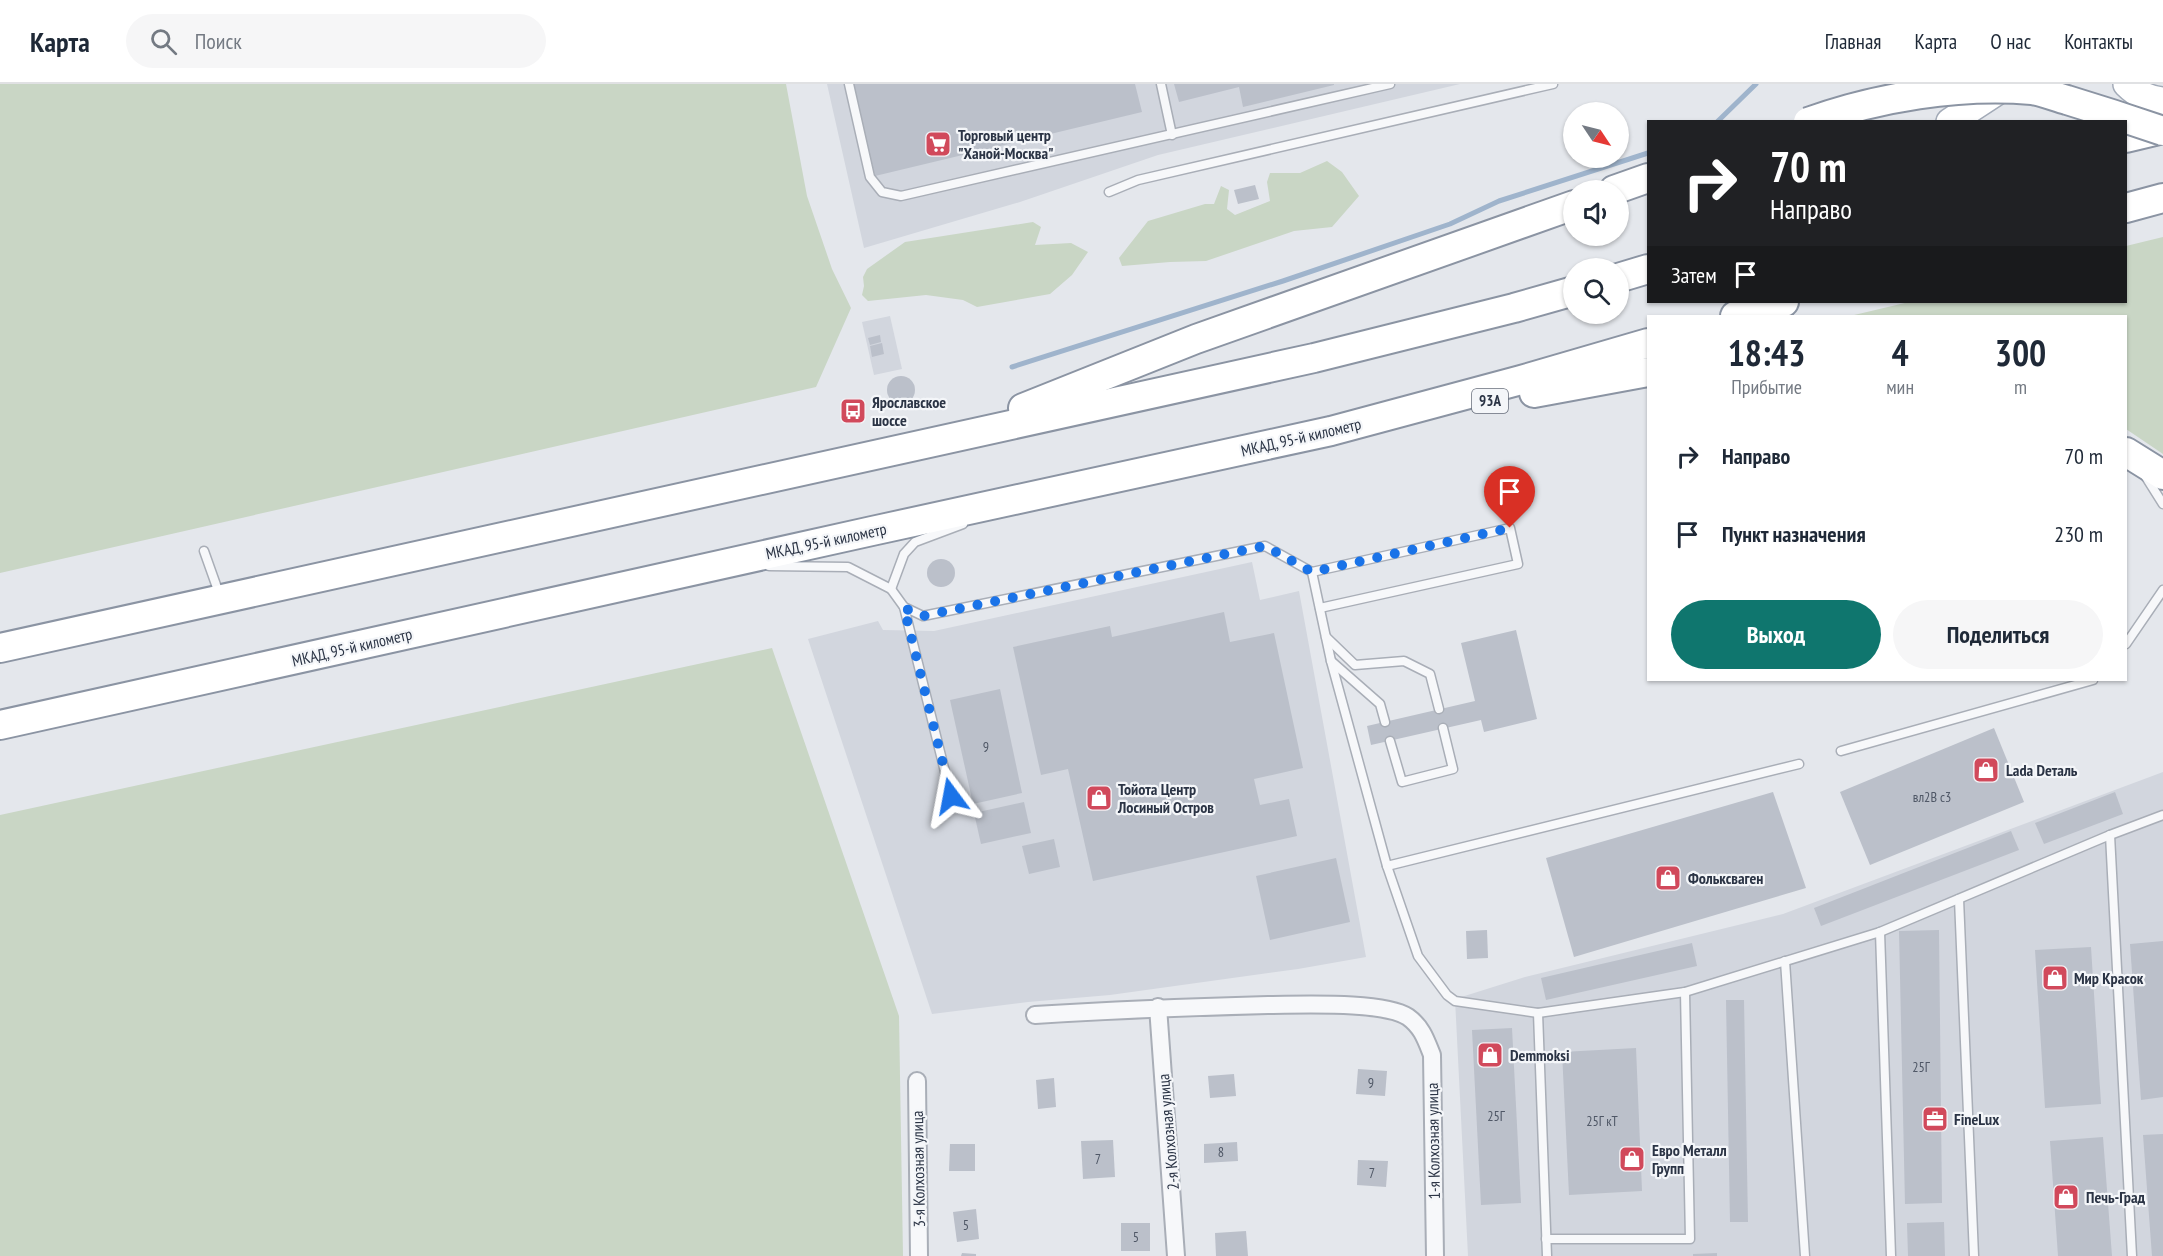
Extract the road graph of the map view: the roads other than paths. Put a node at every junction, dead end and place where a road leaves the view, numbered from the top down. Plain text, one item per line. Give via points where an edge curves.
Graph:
1 (849, 84) edge
2 (1161, 84) edge
3 (1390, 84) edge
4 (1553, 84) edge
5 (2127, 84) edge
6 (2006, 85) edge
7 (2163, 101) edge
8 (1814, 120) edge
9 (1953, 120) edge
10 (2163, 130) edge
11 (1172, 135) junction
12 (2127, 138) edge
13 (1647, 178) edge
14 (1629, 185) edge
15 (1108, 192) dead end
16 (2163, 198) edge
17 (2127, 208) edge
18 (1563, 209) edge
19 (1647, 269) edge
20 (1629, 275) edge
21 (1563, 294) edge
22 (1780, 303) edge
23 (1738, 315) edge
24 (1647, 343) edge
25 (1647, 372) edge
26 (1331, 431) junction
27 (949, 438) junction
28 (2130, 455) edge
29 (2162, 474) edge
30 (1048, 493) junction
31 (2163, 504) edge
32 (989, 515) dead end
33 (968, 523) dead end
34 (204, 551) dead end
35 (688, 572) junction
36 (1312, 572) junction
37 (891, 589) junction
38 (2163, 590) edge
39 (221, 599) junction
40 (904, 608) junction
41 (1320, 608) junction
42 (1326, 637) junction
43 (2127, 643) edge
44 (0, 648) edge
45 (1331, 662) junction
46 (2088, 681) edge
47 (1439, 709) dead end
48 (1385, 722) dead end
49 (0, 725) edge
50 (1443, 728) dead end
51 (1390, 741) dead end
52 (1841, 751) dead end
53 (1799, 764) dead end
54 (951, 796) dead end
55 (2163, 815) edge
56 (2110, 835) junction
57 (1387, 866) junction
58 (1959, 899) junction
59 (1880, 932) junction
60 (1785, 961) junction
61 (1685, 992) junction
62 (1158, 1007) junction
63 (1538, 1013) junction
64 (1035, 1015) dead end
65 (917, 1081) dead end
66 (1546, 1239) junction
67 (919, 1256) edge
68 (1176, 1256) edge
69 (1435, 1256) edge
70 (1547, 1256) edge
71 (1805, 1256) edge
72 (1891, 1256) edge
73 (1974, 1256) edge
74 (2132, 1256) edge

1 - 11 lane via 870,177 882,192 901,196
2 - 11 lane
3 - 11 lane
4 - 15 lane via 1138,180
5 - 7 main road via 2151,100
6 - 9 main road
8 - 10 highway, bridge via 1906,93 1977,87 2032,90
10 - 12 highway
13 - 14 highway
16 - 17 highway
18 - 27 highway via 1196,339
19 - 20 highway
21 - 27 highway via 1314,358
22 - 23 highway
24 - 26 highway, МКАД, 95-й километр
25 - 26 highway, 93A
26 - 30 highway, МКАД, 95-й километр
27 - 39 highway
28 - 29 highway
28 - 31 lane
30 - 32 lane
30 - 35 highway, МКАД, 95-й километр
33 - 37 lane via 915,542 904,554
34 - 39 lane
35 - 37 lane via 746,566 848,567
35 - 49 highway, МКАД, 95-й километр
36 - 40 lane via 1265,546 923,616
36 - 41 lane
36 - 41 lane via 1510,528 1518,564
37 - 40 lane
38 - 43 lane
39 - 44 highway
40 - 54 lane
41 - 42 lane
42 - 45 lane
42 - 47 lane via 1356,665 1404,661 1430,674
45 - 48 lane via 1380,704
45 - 57 lane
46 - 52 lane
50 - 51 lane via 1453,769 1402,782
53 - 57 lane
55 - 56 lane
56 - 58 lane
56 - 74 lane
57 - 63 lane via 1418,956 1447,995 1455,1001
58 - 59 lane
58 - 73 lane
59 - 60 lane
59 - 72 lane
60 - 61 lane
60 - 71 lane
61 - 63 lane
61 - 66 lane via 1690,1239
62 - 64 street
62 - 68 street, 2-я Колхозная улица
62 - 69 street, 1-я Колхозная улица via 1334,1004 1388,1010 1407,1016 1421,1028 1432,1055
63 - 66 lane
65 - 67 street, 3-я Колхозная улица
66 - 70 lane

